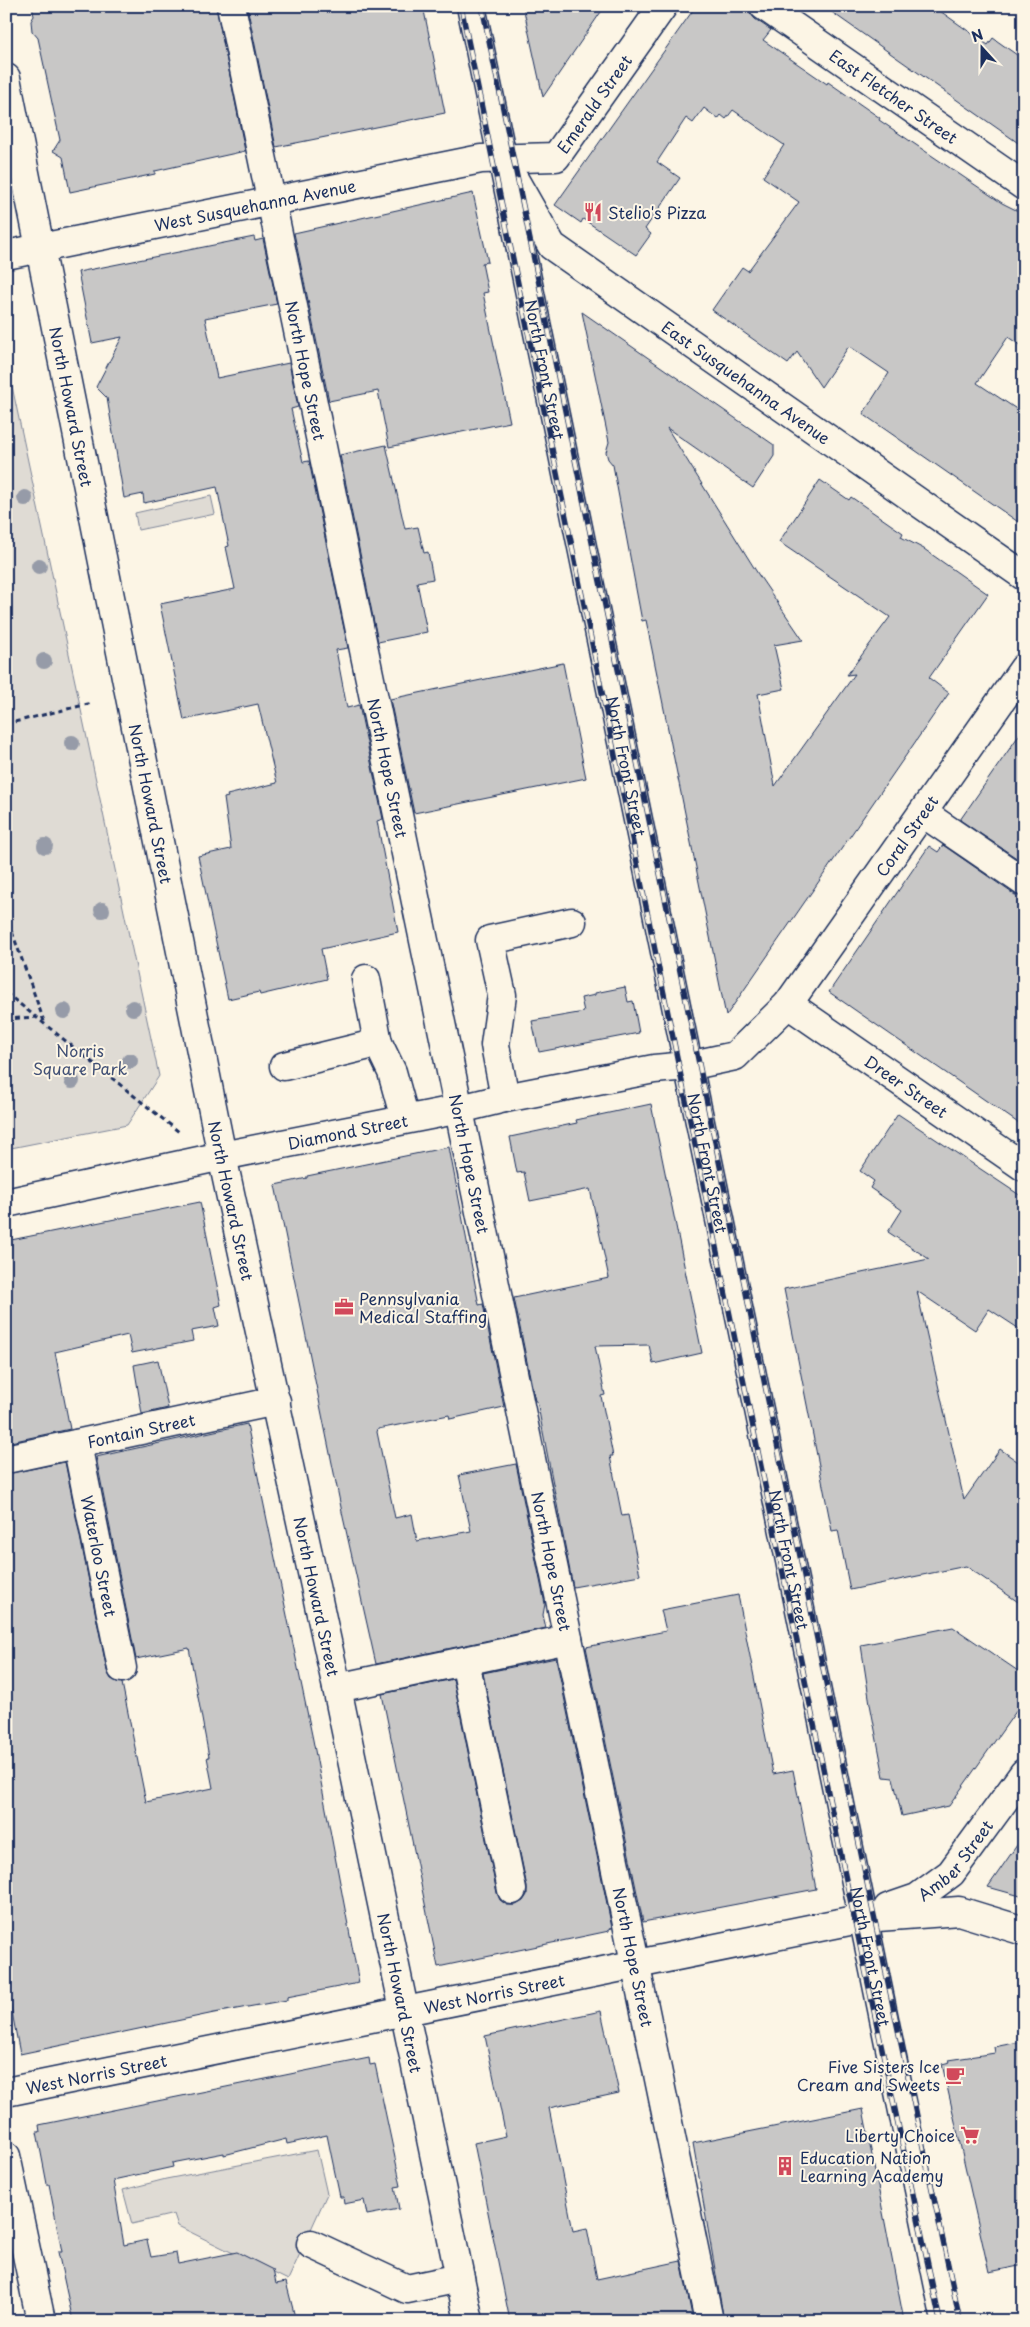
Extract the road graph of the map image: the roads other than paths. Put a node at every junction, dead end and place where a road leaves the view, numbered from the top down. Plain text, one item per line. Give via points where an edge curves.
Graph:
1 (231, 6) edge
2 (471, 6) edge
3 (663, 6) edge
4 (764, 6) edge
5 (6, 78) edge
6 (503, 160) junction
7 (1024, 186) edge
8 (271, 201) junction
9 (41, 248) junction
10 (6, 255) edge
11 (1024, 576) edge
12 (1024, 668) edge
13 (923, 813) junction
14 (1024, 882) edge
15 (572, 922) dead end
16 (366, 978) dead end
17 (788, 1004) junction
18 (378, 1043) junction
19 (284, 1066) dead end
20 (688, 1066) junction
21 (505, 1098) junction
22 (460, 1109) junction
23 (404, 1120) junction
24 (222, 1156) junction
25 (1024, 1168) edge
26 (6, 1202) edge
27 (276, 1401) junction
28 (77, 1444) junction
29 (6, 1459) edge
30 (568, 1639) junction
31 (465, 1661) junction
32 (122, 1668) dead end
33 (337, 1688) junction
34 (1024, 1772) edge
35 (512, 1890) dead end
36 (864, 1918) junction
37 (1024, 1931) edge
38 (635, 1963) junction
39 (405, 2010) junction
40 (6, 2092) edge
41 (6, 2156) edge
42 (311, 2244) dead end
43 (460, 2278) junction
44 (41, 2321) edge
45 (469, 2321) edge
46 (709, 2321) edge
47 (946, 2321) edge

1 - 8 street, North Hope Street
2 - 6 street, North Front Street
3 - 6 street, Emerald Street via 556,157
4 - 7 street, East Fletcher Street
5 - 9 street, North Howard Street
6 - 8 street, West Susquehanna Avenue via 481,159
6 - 11 street, East Susquehanna Avenue via 552,246
6 - 20 street, North Front Street
8 - 9 street, West Susquehanna Avenue
8 - 22 street, North Hope Street
9 - 10 street, West Susquehanna Avenue
9 - 24 street, North Howard Street
12 - 13 street, Coral Street
13 - 14 street
13 - 17 street, Coral Street
15 - 21 street via 490,940 502,995 495,1045
16 - 18 street
17 - 20 street, Coral Street via 735,1056
17 - 25 street, Dreer Street
18 - 19 street
18 - 23 street via 392,1072
20 - 21 street, Diamond Street via 654,1069
20 - 36 street, North Front Street
21 - 22 street, Diamond Street
22 - 23 street, Diamond Street
22 - 30 street, North Hope Street
23 - 24 street, Diamond Street
24 - 26 street, Diamond Street
24 - 27 street, North Howard Street
27 - 28 street, Fontain Street
27 - 33 street, North Howard Street
28 - 29 street, Fontain Street
28 - 32 street, Waterloo Street
30 - 31 street
30 - 38 street, North Hope Street
31 - 33 street
31 - 35 street
33 - 39 street, North Howard Street
34 - 36 street, Amber Street via 951,1873 917,1898
36 - 37 street via 959,1911
36 - 38 street, West Norris Street
36 - 47 street, North Front Street
38 - 39 street, West Norris Street
38 - 46 street, North Hope Street
39 - 40 street, West Norris Street
39 - 43 street, North Howard Street
41 - 44 street
42 - 43 street via 407,2289
43 - 45 street, North Howard Street

